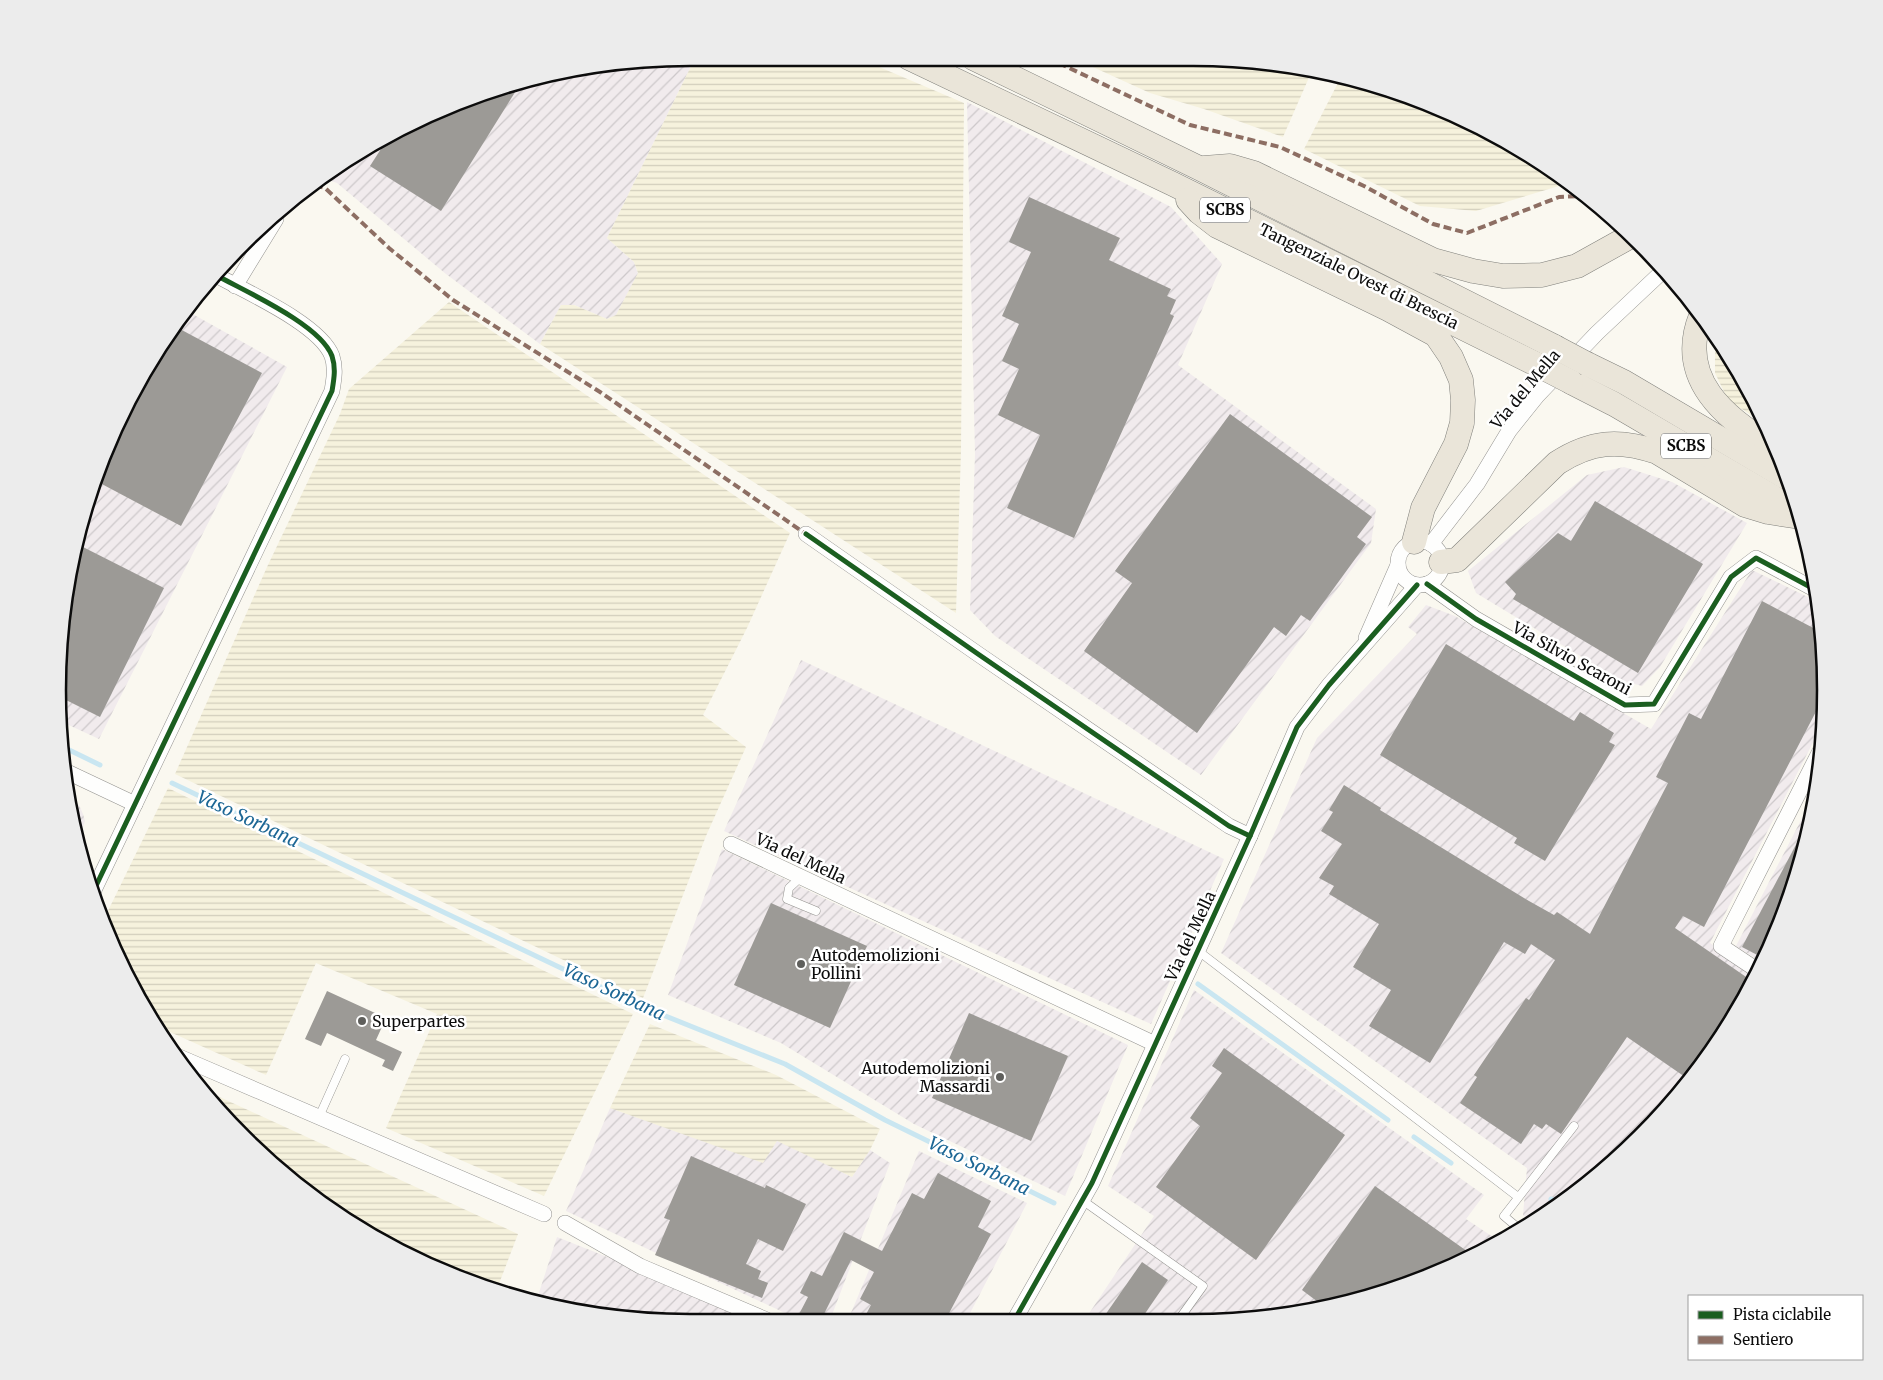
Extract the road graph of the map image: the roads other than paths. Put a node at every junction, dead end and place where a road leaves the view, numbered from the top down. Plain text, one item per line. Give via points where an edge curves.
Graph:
1 (926, 66) edge
2 (989, 66) edge
3 (1199, 168) junction
4 (1173, 184) junction
5 (269, 230) edge
6 (1624, 240) edge
7 (1658, 275) edge
8 (222, 278) edge
9 (235, 286) junction
10 (1699, 325) edge
11 (1764, 441) edge
12 (1777, 472) edge
13 (1789, 509) edge
14 (1791, 514) edge
15 (806, 534) dead end
16 (1398, 565) junction
17 (1428, 565) junction
18 (1807, 585) edge
19 (1361, 651) junction
20 (1811, 768) edge
21 (73, 774) edge
22 (135, 804) junction
23 (1250, 836) junction
24 (731, 844) dead end
25 (801, 877) junction
26 (97, 883) edge
27 (816, 911) dead end
28 (1197, 950) junction
29 (1752, 966) edge
30 (1155, 1044) junction
31 (345, 1059) dead end
32 (188, 1061) edge
33 (319, 1117) junction
34 (1574, 1126) dead end
35 (1518, 1197) junction
36 (1082, 1200) junction
37 (544, 1214) dead end
38 (565, 1223) dead end
39 (1515, 1224) edge
40 (753, 1314) edge
41 (1018, 1314) edge
42 (1183, 1314) edge

1 - 4 main road, Tangenziale Ovest di Brescia / SCBS
2 - 3 main road, Tangenziale Ovest di Brescia / SCBS
3 - 6 main road via 1230,166 1254,173 1433,260 1473,271 1503,276 1542,275 1577,266
3 - 12 main road, Tangenziale Ovest di Brescia / SCBS, bridge via 1624,382
4 - 13 main road, Tangenziale Ovest di Brescia / SCBS, bridge via 1614,404
4 - 17 main road via 1217,226 1388,309 1436,335 1441,342 1461,380 1464,400 1456,444 1423,508
5 - 9 street
7 - 17 street, Via del Mella via 1536,396 1509,431
8 - 9 street
9 - 22 street via 310,327 332,355 335,372 332,390
10 - 11 main road via 1694,359 1703,383 1721,409
14 - 17 main road via 1745,505 1657,452 1608,443 1576,451 1557,463 1457,560
15 - 23 street via 1221,820
16 - 17 street, Via Silvio Scaroni via 1404,579
16 - 17 street, Via del Mella via 1402,551
16 - 19 street, Via del Mella
17 - 18 street, Via Silvio Scaroni via 1476,619 1625,705 1654,704 1731,577 1756,558
17 - 19 street, Via del Mella
19 - 23 street, Via del Mella via 1329,685 1297,727
20 - 29 street via 1721,946
21 - 22 street
22 - 26 street
23 - 28 street, Via del Mella
24 - 25 street, Via del Mella
25 - 27 lane via 789,888 786,899
25 - 30 street, Via del Mella
28 - 30 street, Via del Mella
28 - 35 lane
30 - 36 street, Via del Mella
31 - 33 lane
32 - 33 street
33 - 37 street
34 - 35 lane
35 - 39 lane via 1504,1216
36 - 41 street, Via del Mella
36 - 42 lane via 1203,1286
38 - 40 street via 640,1266

